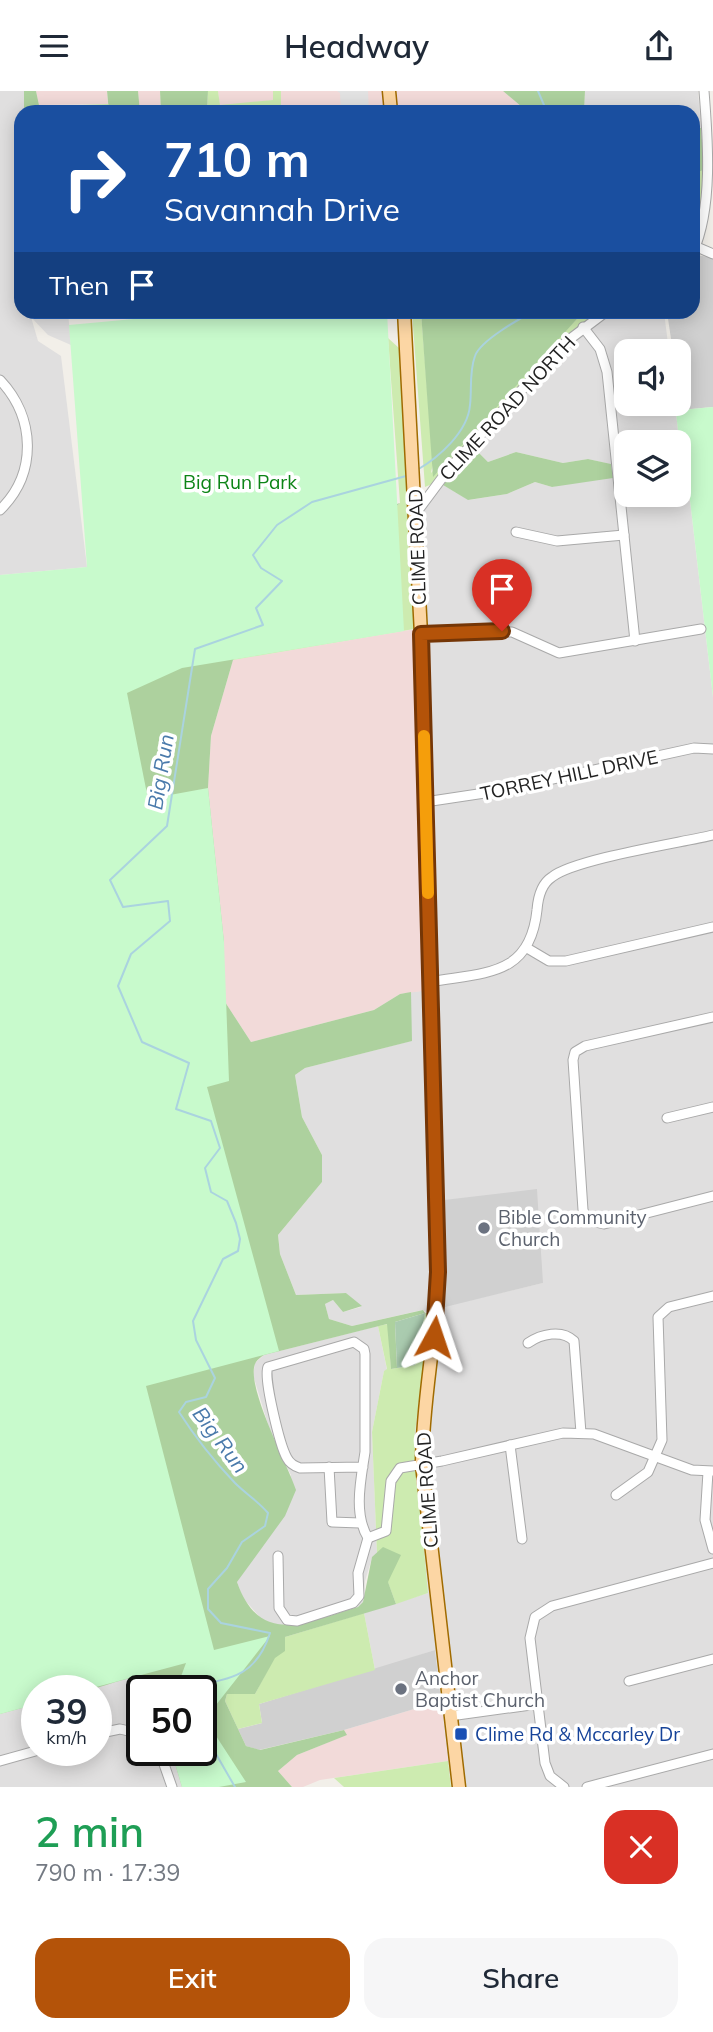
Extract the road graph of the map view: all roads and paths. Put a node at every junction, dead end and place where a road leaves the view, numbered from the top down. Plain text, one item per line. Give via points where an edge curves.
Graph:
1 (704, 91) edge
2 (700, 238) edge
3 (405, 319) edge
4 (595, 319) edge
5 (583, 327) junction
6 (0, 380) edge
7 (0, 510) edge
8 (416, 513) junction
9 (516, 532) dead end
10 (624, 535) junction
11 (701, 629) dead end
12 (421, 634) junction
13 (635, 641) junction
14 (713, 749) edge
15 (425, 802) junction
16 (713, 835) edge
17 (713, 927) edge
18 (527, 948) junction
19 (430, 982) junction
20 (713, 1017) edge
21 (713, 1107) edge
22 (667, 1118) dead end
23 (713, 1196) edge
24 (713, 1296) edge
25 (528, 1343) dead end
26 (581, 1433) junction
27 (510, 1445) junction
28 (655, 1457) junction
29 (422, 1465) junction
30 (329, 1467) junction
31 (363, 1467) junction
32 (710, 1471) edge
33 (616, 1495) dead end
34 (360, 1523) junction
35 (369, 1538) junction
36 (522, 1539) dead end
37 (713, 1549) edge
38 (278, 1556) dead end
39 (713, 1563) edge
40 (713, 1659) edge
41 (629, 1681) dead end
42 (538, 1704) junction
43 (450, 1716) junction
44 (713, 1754) edge
45 (21, 1755) edge
46 (0, 1761) edge
47 (165, 1766) edge
48 (562, 1786) edge
49 (172, 1787) edge
50 (458, 1787) edge
51 (587, 1787) edge

1 - 2 street via 711,185
3 - 8 main road, CLIME ROAD
4 - 5 street, CLIME ROAD NORTH
5 - 8 street, CLIME ROAD NORTH via 448,470
5 - 10 street via 600,349 607,372
6 - 7 street via 26,423 28,447 22,477
8 - 12 main road, CLIME ROAD
9 - 10 street via 557,541
10 - 13 street
11 - 13 street
12 - 13 street via 512,632 559,653
12 - 15 main road, CLIME ROAD
14 - 15 street, TORREY HILL DRIVE via 694,748 498,791
15 - 19 main road, CLIME ROAD
16 - 18 street via 569,868 552,876 541,889 534,935
17 - 18 street via 566,961 549,961
18 - 19 street via 499,969
19 - 29 main road, CLIME ROAD via 438,1283 422,1422
20 - 23 street via 585,1046 575,1052 573,1061 583,1210 590,1223 604,1224
21 - 22 street
24 - 28 street via 669,1307 658,1317 663,1426
25 - 26 street via 561,1334 574,1342
26 - 27 street
26 - 28 street
27 - 29 street
27 - 36 street
28 - 32 street via 692,1471
28 - 33 street via 645,1476
29 - 35 street via 393,1473 389,1524 386,1531
29 - 43 main road, CLIME ROAD
30 - 31 street
30 - 31 street via 300,1468 287,1458 265,1375 268,1367 354,1342 365,1354
30 - 34 street via 332,1522
31 - 34 street
32 - 37 street via 705,1520
34 - 35 street
35 - 38 street via 358,1573 359,1596 353,1602 289,1621 279,1608
39 - 42 street via 552,1606 535,1617 530,1638
40 - 41 street
42 - 43 street
42 - 48 street via 547,1770
43 - 50 main road, CLIME ROAD
44 - 51 street
45 - 46 street
47 - 49 street

